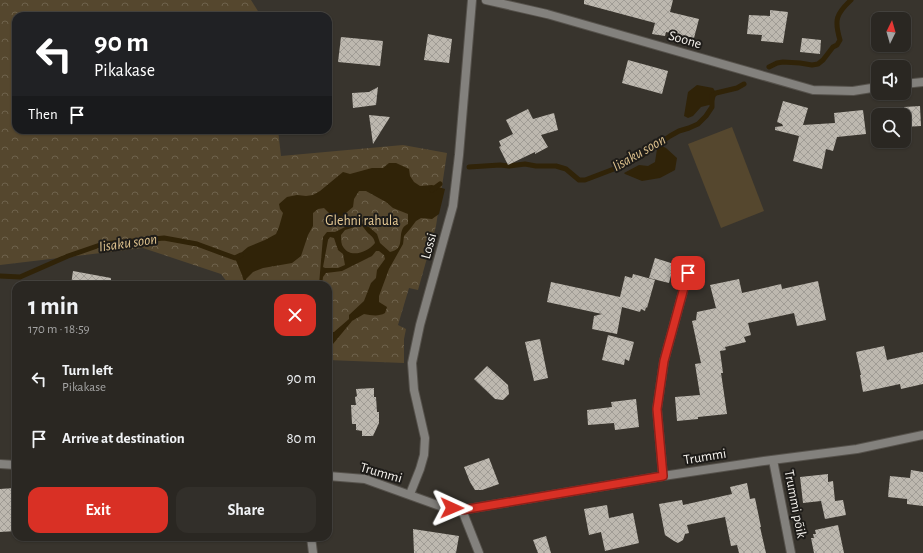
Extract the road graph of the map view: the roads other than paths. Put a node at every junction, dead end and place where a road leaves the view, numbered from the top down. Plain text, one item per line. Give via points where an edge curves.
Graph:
1 (472, 0) edge
2 (486, 0) edge
3 (923, 82) edge
4 (911, 83) edge
5 (871, 88) edge
6 (688, 273) dead end
7 (923, 435) edge
8 (773, 460) junction
9 (0, 464) edge
10 (12, 465) edge
11 (332, 476) edge
12 (663, 476) junction
13 (410, 494) junction
14 (462, 510) junction
15 (311, 541) edge
16 (312, 553) edge
17 (479, 553) edge
18 (791, 553) edge

1 - 13 street, Lossi via 453,206 412,363 414,390 425,438 424,455
2 - 5 street, Soone via 547,14 813,90 853,91
3 - 4 street
6 - 12 street via 664,361 657,409
7 - 8 street, Trummi via 857,449
8 - 12 street, Trummi
8 - 18 street, Trummi põik
9 - 10 street
11 - 13 street, Trummi via 365,478
12 - 14 street, Trummi
13 - 14 street, Trummi via 440,506
14 - 17 street
15 - 16 street

